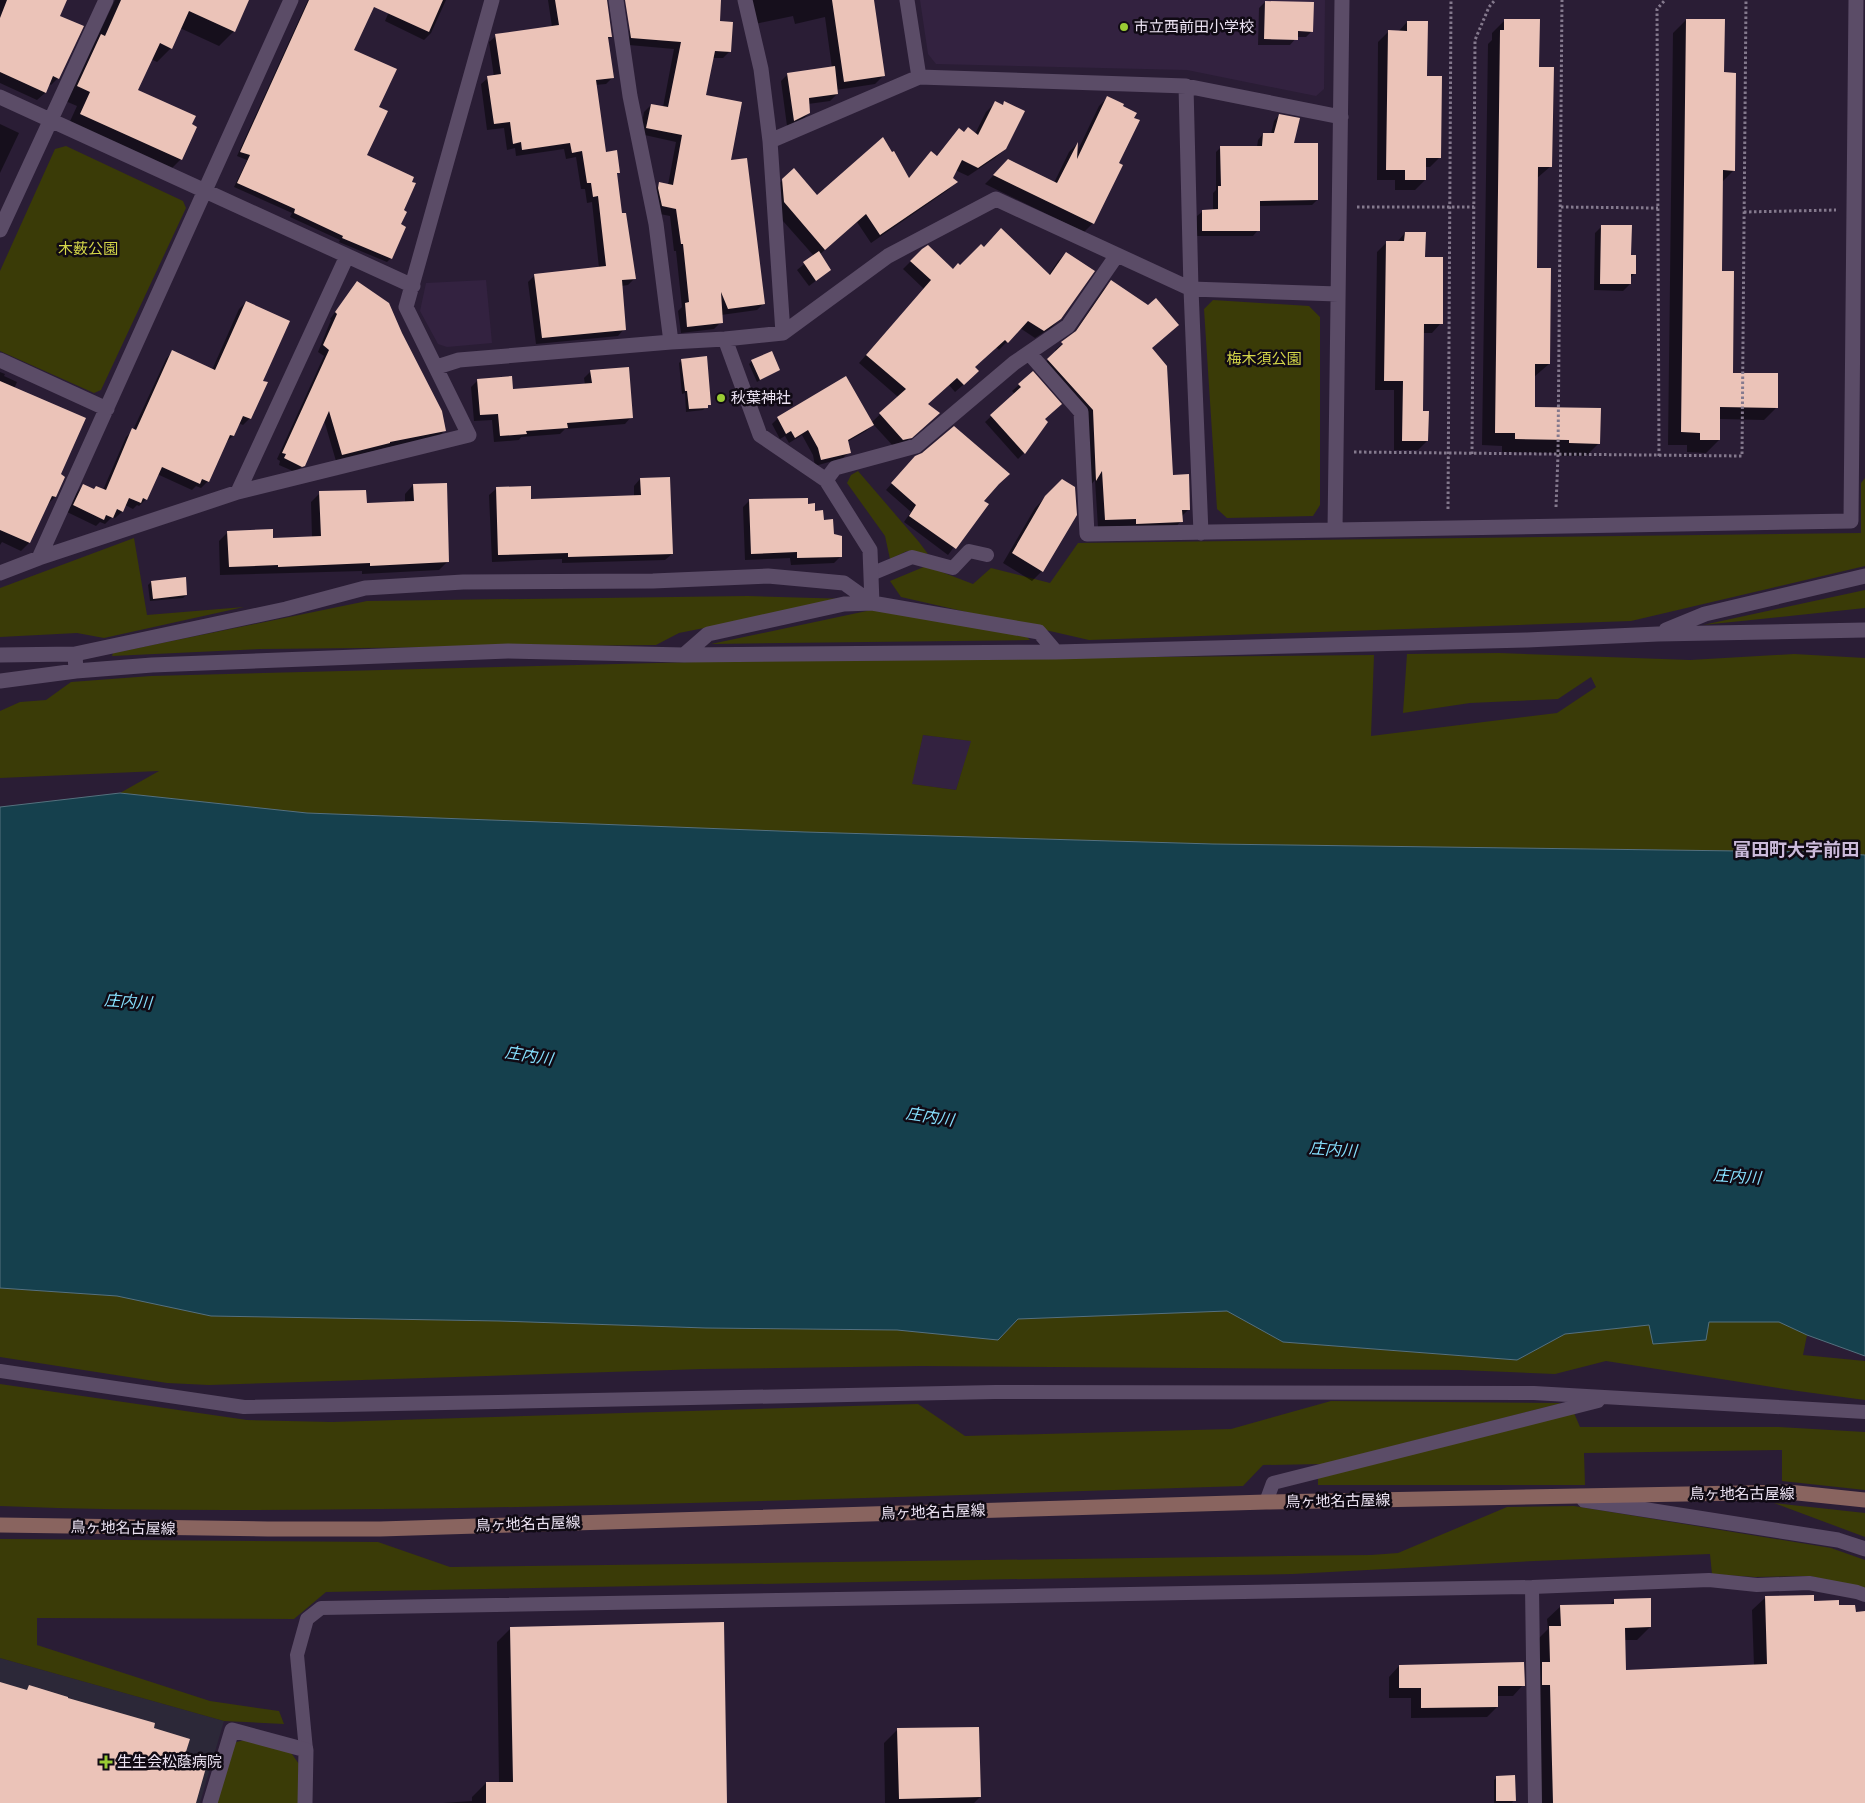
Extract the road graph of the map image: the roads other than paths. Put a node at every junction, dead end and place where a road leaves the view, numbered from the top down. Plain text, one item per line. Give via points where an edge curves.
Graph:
1 (106, 0) edge
2 (291, 0) edge
3 (492, 0) edge
4 (616, 0) edge
5 (745, 0) edge
6 (907, 0) edge
7 (1342, 0) edge
8 (1856, 0) edge
9 (918, 77) junction
10 (1186, 86) junction
11 (0, 97) edge
12 (1340, 117) junction
13 (51, 120) junction
14 (770, 141) junction
15 (205, 191) junction
16 (0, 230) edge
17 (1117, 255) junction
18 (347, 256) junction
19 (412, 286) junction
20 (1191, 289) junction
21 (1338, 294) junction
22 (783, 333) junction
23 (725, 339) junction
24 (671, 342) junction
25 (1029, 353) junction
26 (0, 360) edge
27 (437, 367) junction
28 (107, 409) junction
29 (1859, 458) edge
30 (826, 480) junction
31 (238, 492) junction
32 (1334, 530) junction
33 (1201, 532) junction
34 (987, 555) dead end
35 (39, 558) junction
36 (0, 574) edge
37 (871, 574) junction
38 (1865, 576) edge
39 (872, 603) junction
40 (1865, 630) edge
41 (1658, 634) junction
42 (1056, 652) junction
43 (75, 654) junction
44 (0, 655) edge
45 (684, 655) junction
46 (76, 671) junction
47 (0, 681) edge
48 (0, 1372) edge
49 (1613, 1397) junction
50 (1865, 1412) edge
51 (1564, 1497) junction
52 (1865, 1500) edge
53 (1266, 1502) junction
54 (0, 1525) edge
55 (1865, 1549) edge
56 (1532, 1587) junction
57 (1865, 1596) edge
58 (306, 1750) junction
59 (210, 1803) edge
60 (305, 1803) edge
61 (1535, 1803) edge

1 - 13 street
2 - 15 street
3 - 19 street
4 - 24 street via 630,96 656,224
5 - 14 street via 761,69
6 - 9 street
7 - 12 street
8 - 29 street via 1854,209
9 - 10 street
9 - 14 street
10 - 12 street
10 - 20 street
11 - 13 street
12 - 21 street
13 - 15 street
13 - 16 street
14 - 22 street
15 - 18 street
15 - 28 street
17 - 20 street
17 - 22 street via 996,199 888,256
17 - 25 street via 1068,326
18 - 19 street
18 - 31 street
19 - 27 street via 406,307
20 - 21 street
20 - 33 street
21 - 32 street
22 - 23 street
23 - 24 street
23 - 30 street via 760,435
24 - 27 street via 459,360
25 - 30 street via 916,446 835,468
25 - 33 street via 1081,412 1087,534
26 - 28 street
27 - 31 street via 469,435
28 - 35 street
29 - 32 street via 1851,521
30 - 37 street via 870,550
31 - 35 street
32 - 33 street
34 - 37 lane via 969,551 952,568 912,558
35 - 36 street
37 - 39 street
38 - 41 street via 1705,614
39 - 42 street via 1039,632
39 - 43 street via 844,584 768,576 653,581 462,582 375,587
39 - 45 street via 844,604 708,634
40 - 41 street
41 - 42 street
42 - 45 street
43 - 44 street
43 - 46 street
45 - 46 street via 508,651
46 - 47 street
48 - 49 lane via 244,1407 995,1392 1534,1393
49 - 50 lane
49 - 53 lane via 1274,1483
51 - 52 main road, 鳥ヶ地名古屋線 via 1788,1492
51 - 53 main road, 鳥ヶ地名古屋線
51 - 55 street via 1838,1540
53 - 54 main road, 鳥ヶ地名古屋線 via 380,1529
56 - 57 lane via 1709,1580 1757,1585 1809,1583
56 - 58 lane via 320,1608 307,1619 297,1655
56 - 61 lane
58 - 59 street via 232,1730
58 - 60 street

